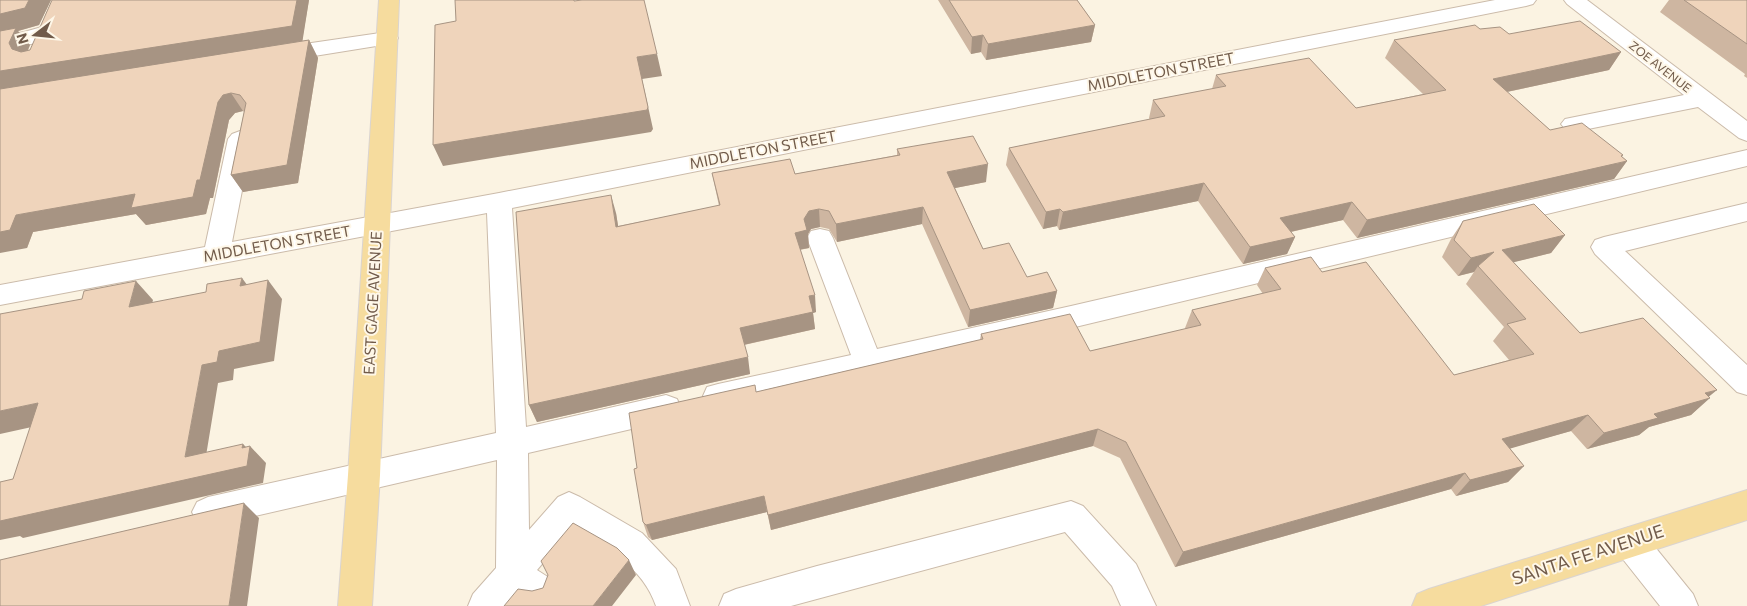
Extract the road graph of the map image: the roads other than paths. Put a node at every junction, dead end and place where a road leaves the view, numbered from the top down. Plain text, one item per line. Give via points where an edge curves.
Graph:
1 (389, 0) edge
2 (1526, 0) edge
3 (1574, 0) edge
4 (387, 38) junction
5 (0, 42) edge
6 (39, 54) edge
7 (261, 58) edge
8 (1702, 99) junction
9 (243, 120) edge
10 (1573, 124) edge
11 (1747, 133) edge
12 (1747, 158) edge
13 (499, 202) junction
14 (1747, 212) edge
15 (377, 226) junction
16 (820, 238) dead end
17 (216, 255) junction
18 (0, 295) edge
19 (868, 362) junction
20 (1747, 383) edge
21 (512, 442) junction
22 (364, 475) junction
23 (1747, 505) edge
24 (180, 518) edge
25 (1630, 542) junction
26 (526, 582) junction
27 (1485, 598) edge
28 (355, 606) edge
29 (485, 606) edge
30 (672, 606) edge
31 (736, 606) edge
32 (1139, 606) edge
33 (1429, 606) edge
34 (1681, 606) edge

1 - 4 main road, EAST GAGE AVENUE
2 - 13 street, MIDDLETON STREET
3 - 8 street, ZOE AVENUE
4 - 7 street
4 - 15 main road, EAST GAGE AVENUE
5 - 6 street via 28,38 52,23
8 - 10 street
8 - 11 street, ZOE AVENUE
9 - 17 street
12 - 19 street
13 - 15 street, MIDDLETON STREET
13 - 21 street
14 - 20 street via 1604,247
15 - 17 street, MIDDLETON STREET
15 - 22 main road, EAST GAGE AVENUE
16 - 19 street
17 - 18 street, MIDDLETON STREET
19 - 21 street
21 - 22 street
21 - 26 street
22 - 24 street
22 - 28 main road, EAST GAGE AVENUE
23 - 25 main road, SANTA FE AVENUE
25 - 27 main road, SANTA FE AVENUE
25 - 34 street
26 - 29 street
26 - 30 street via 569,507 630,544 664,580
27 - 33 main road, SANTA FE AVENUE
31 - 32 street via 1071,516 1124,575

